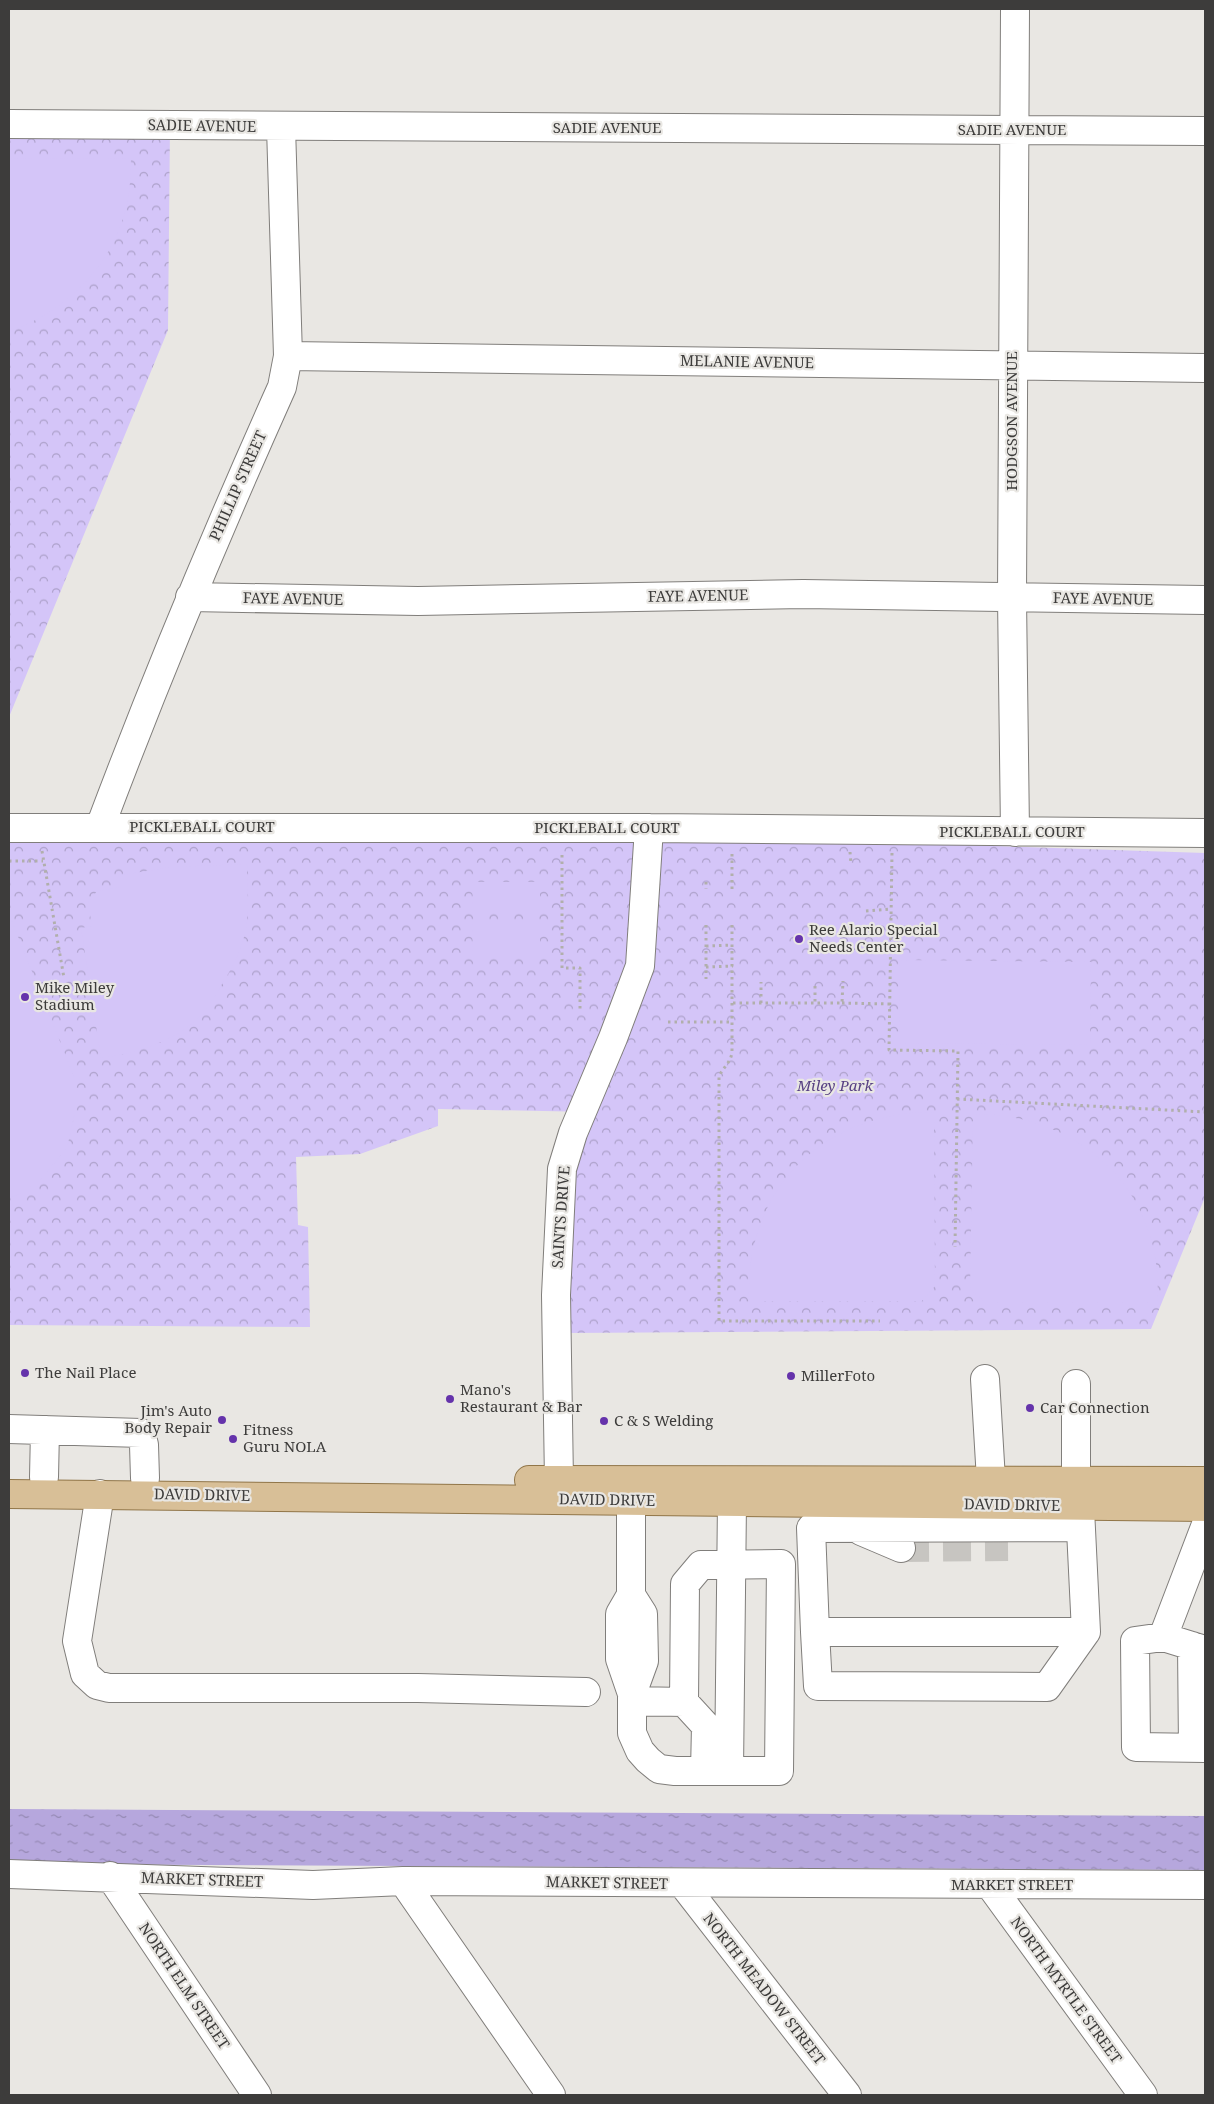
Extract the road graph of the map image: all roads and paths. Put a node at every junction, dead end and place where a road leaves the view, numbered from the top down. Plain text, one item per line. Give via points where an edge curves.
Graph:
1 (1015, 9) edge
2 (9, 124) edge
3 (280, 127) junction
4 (1015, 130) junction
5 (1205, 131) edge
6 (288, 356) junction
7 (1012, 365) junction
8 (1205, 368) edge
9 (190, 597) junction
10 (1012, 598) junction
11 (1205, 600) edge
12 (100, 827) junction
13 (9, 828) edge
14 (38, 828) junction
15 (649, 828) junction
16 (1015, 832) junction
17 (1205, 833) edge
18 (742, 851) dead end
19 (841, 852) dead end
20 (892, 852) dead end
21 (562, 855) dead end
22 (9, 861) edge
23 (43, 861) junction
24 (851, 864) dead end
25 (706, 882) dead end
26 (732, 888) dead end
27 (706, 889) dead end
28 (891, 910) junction
29 (866, 911) dead end
30 (706, 925) dead end
31 (732, 925) dead end
32 (732, 945) junction
33 (706, 946) junction
34 (733, 966) junction
35 (706, 967) junction
36 (64, 978) dead end
37 (706, 979) dead end
38 (843, 981) dead end
39 (761, 982) dead end
40 (815, 986) dead end
41 (733, 1003) junction
42 (761, 1003) junction
43 (815, 1003) junction
44 (842, 1003) junction
45 (890, 1004) junction
46 (580, 1011) dead end
47 (668, 1022) dead end
48 (732, 1022) junction
49 (957, 1099) junction
50 (1205, 1112) edge
51 (955, 1246) dead end
52 (880, 1321) dead end
53 (985, 1379) dead end
54 (1076, 1384) dead end
55 (9, 1429) edge
56 (45, 1430) junction
57 (9, 1477) edge
58 (44, 1477) junction
59 (145, 1478) junction
60 (991, 1480) junction
61 (1205, 1481) edge
62 (562, 1490) junction
63 (9, 1494) edge
64 (100, 1494) junction
65 (631, 1501) junction
66 (732, 1502) junction
67 (1079, 1504) junction
68 (1205, 1507) edge
69 (810, 1515) junction
70 (1041, 1526) junction
71 (1205, 1526) edge
72 (853, 1527) junction
73 (1008, 1547) tunnel mouth
74 (901, 1548) tunnel mouth
75 (731, 1564) junction
76 (815, 1632) junction
77 (1086, 1632) junction
78 (1163, 1637) junction
79 (1199, 1648) edge
80 (586, 1692) dead end
81 (632, 1698) junction
82 (684, 1702) junction
83 (1199, 1748) edge
84 (717, 1771) junction
85 (9, 1874) edge
86 (110, 1876) junction
87 (403, 1881) junction
88 (682, 1883) junction
89 (990, 1884) junction
90 (1205, 1885) edge
91 (257, 2095) edge
92 (551, 2095) edge
93 (847, 2095) edge
94 (1143, 2095) edge

1 - 4 street, HODGSON AVENUE
2 - 3 street, SADIE AVENUE
3 - 4 street, SADIE AVENUE
3 - 6 street, PHILLIP STREET
4 - 5 street, SADIE AVENUE
4 - 7 street, HODGSON AVENUE
6 - 7 street, MELANIE AVENUE
6 - 9 street, PHILLIP STREET via 282,387
7 - 8 street, MELANIE AVENUE
7 - 10 street, HODGSON AVENUE
9 - 10 street, FAYE AVENUE via 418,601 803,594
9 - 12 street, PHILLIP STREET
10 - 11 street, FAYE AVENUE
10 - 16 street, HODGSON AVENUE
12 - 14 street, PICKLEBALL COURT
12 - 15 street, PICKLEBALL COURT
13 - 14 street, PICKLEBALL COURT
14 - 23 path
15 - 16 street, PICKLEBALL COURT
15 - 62 street, SAINTS DRIVE via 640,966 573,1133 562,1169 556,1295
16 - 17 street, PICKLEBALL COURT
18 - 26 path via 732,851
19 - 24 path via 851,852
20 - 28 path
21 - 46 path via 562,968 580,968
22 - 23 path
23 - 36 path
25 - 27 path
28 - 29 path
28 - 45 path
30 - 33 path
31 - 32 path
32 - 33 path
32 - 34 path
33 - 35 path
34 - 35 path
34 - 41 path
35 - 37 path
38 - 44 path
39 - 42 path
40 - 43 path
41 - 42 path
41 - 48 path
42 - 43 path
43 - 44 path
44 - 45 path
45 - 49 path via 889,1050 958,1051
47 - 48 path
48 - 52 path via 732,1057 719,1077 718,1321
49 - 50 path
49 - 51 path
53 - 60 street
54 - 67 street
55 - 56 street
56 - 58 street
56 - 59 street via 141,1433
57 - 58 main road, DAVID DRIVE
58 - 59 main road, DAVID DRIVE
59 - 62 main road, DAVID DRIVE
60 - 62 main road, DAVID DRIVE
60 - 67 main road, DAVID DRIVE
61 - 67 main road, DAVID DRIVE
62 - 64 main road, DAVID DRIVE
62 - 65 main road, DAVID DRIVE
63 - 64 main road, DAVID DRIVE
64 - 80 street via 77,1641 86,1674 97,1684 109,1688 418,1688
65 - 66 main road, DAVID DRIVE
65 - 81 street via 631,1595 620,1614 620,1660
66 - 69 main road, DAVID DRIVE
66 - 75 street
67 - 68 main road, DAVID DRIVE
67 - 69 main road, DAVID DRIVE
67 - 70 street
67 - 77 street
69 - 72 street
69 - 76 street
70 - 72 street
70 - 73 street
71 - 78 street
72 - 74 street
75 - 82 street via 701,1565 685,1584
75 - 84 street
75 - 84 street via 781,1564 779,1771
76 - 77 street
76 - 77 street via 818,1686 1017,1687 1047,1687
78 - 79 street
78 - 83 street via 1135,1641 1136,1747
79 - 83 street
81 - 82 street
81 - 84 street via 632,1733 648,1760 659,1769
82 - 84 street via 706,1726
85 - 86 street, MARKET STREET
86 - 87 street, MARKET STREET via 313,1885
86 - 91 street, NORTH ELM STREET
87 - 88 street, MARKET STREET
87 - 92 street
88 - 89 street, MARKET STREET
88 - 93 street, NORTH MEADOW STREET
89 - 90 street, MARKET STREET
89 - 94 street, NORTH MYRTLE STREET

